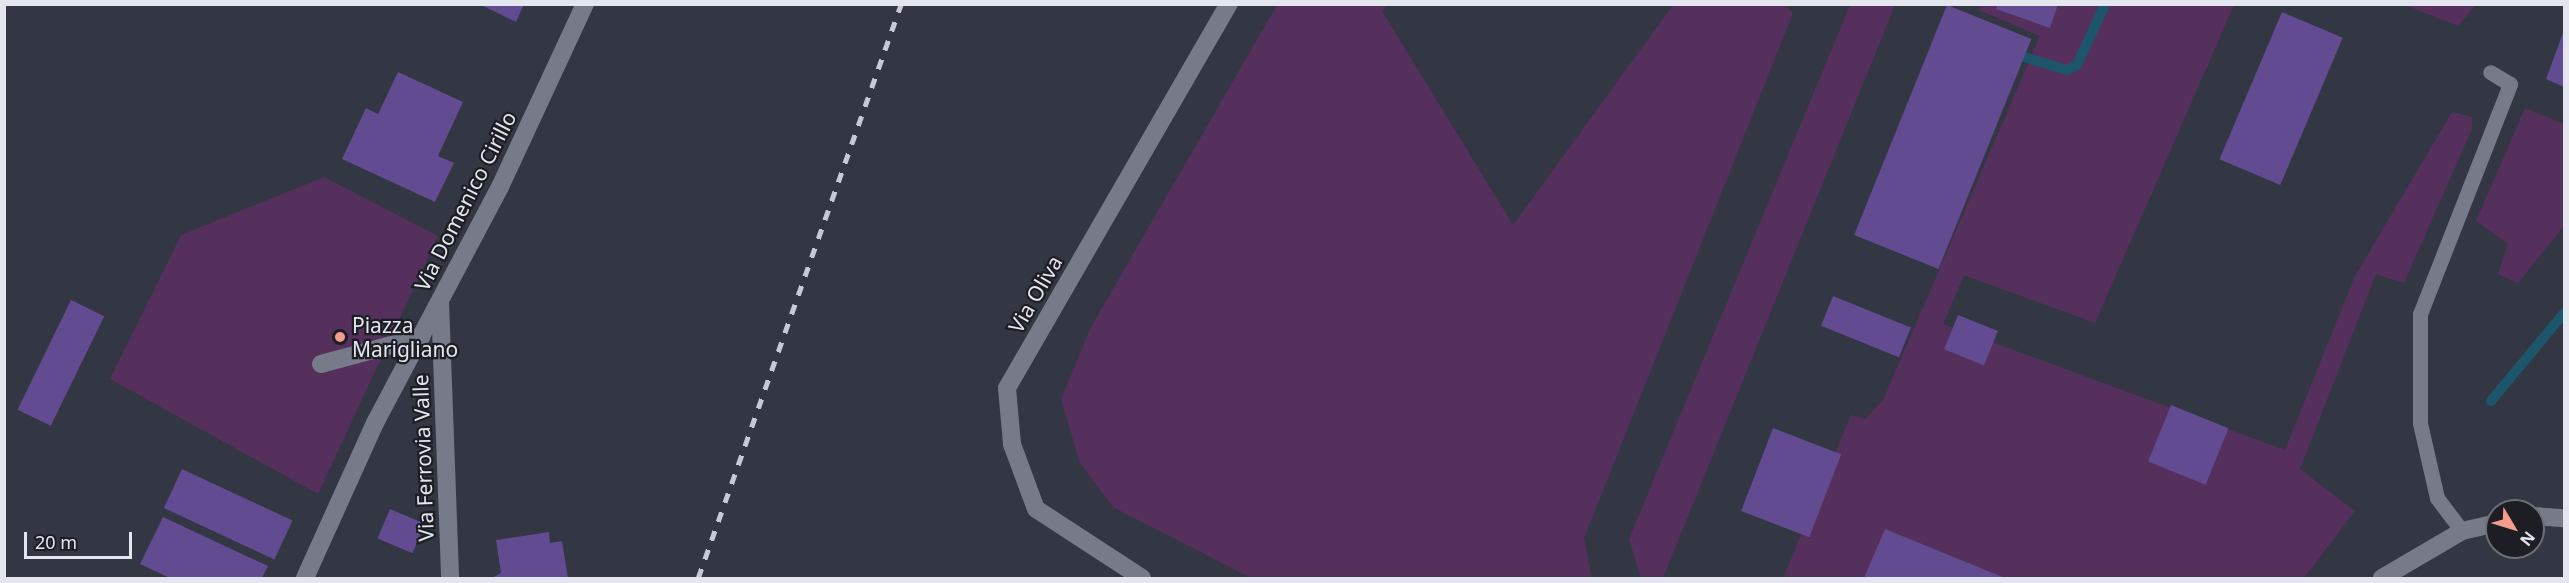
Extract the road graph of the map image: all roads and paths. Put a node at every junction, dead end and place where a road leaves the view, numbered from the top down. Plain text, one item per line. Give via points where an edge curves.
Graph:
1 (585, 4) edge
2 (1229, 4) edge
3 (2490, 72) dead end
4 (440, 300) junction
5 (421, 337) junction
6 (321, 364) dead end
7 (2545, 517) edge
8 (2565, 518) edge
9 (2485, 526) edge
10 (2462, 531) junction
11 (305, 579) edge
12 (450, 579) edge
13 (1142, 579) edge
14 (2382, 579) edge

1 - 4 street, Via Domenico Cirillo
2 - 13 street, Via Oliva via 1007,388 1012,444 1036,509
3 - 10 lane via 2510,84 2420,314 2420,423 2437,498
4 - 5 street, Via Domenico Cirillo
4 - 12 street, Via Ferrovia Valle
5 - 6 street
5 - 11 street, Via Domenico Cirillo via 375,423
7 - 8 street
9 - 10 street
10 - 14 street

